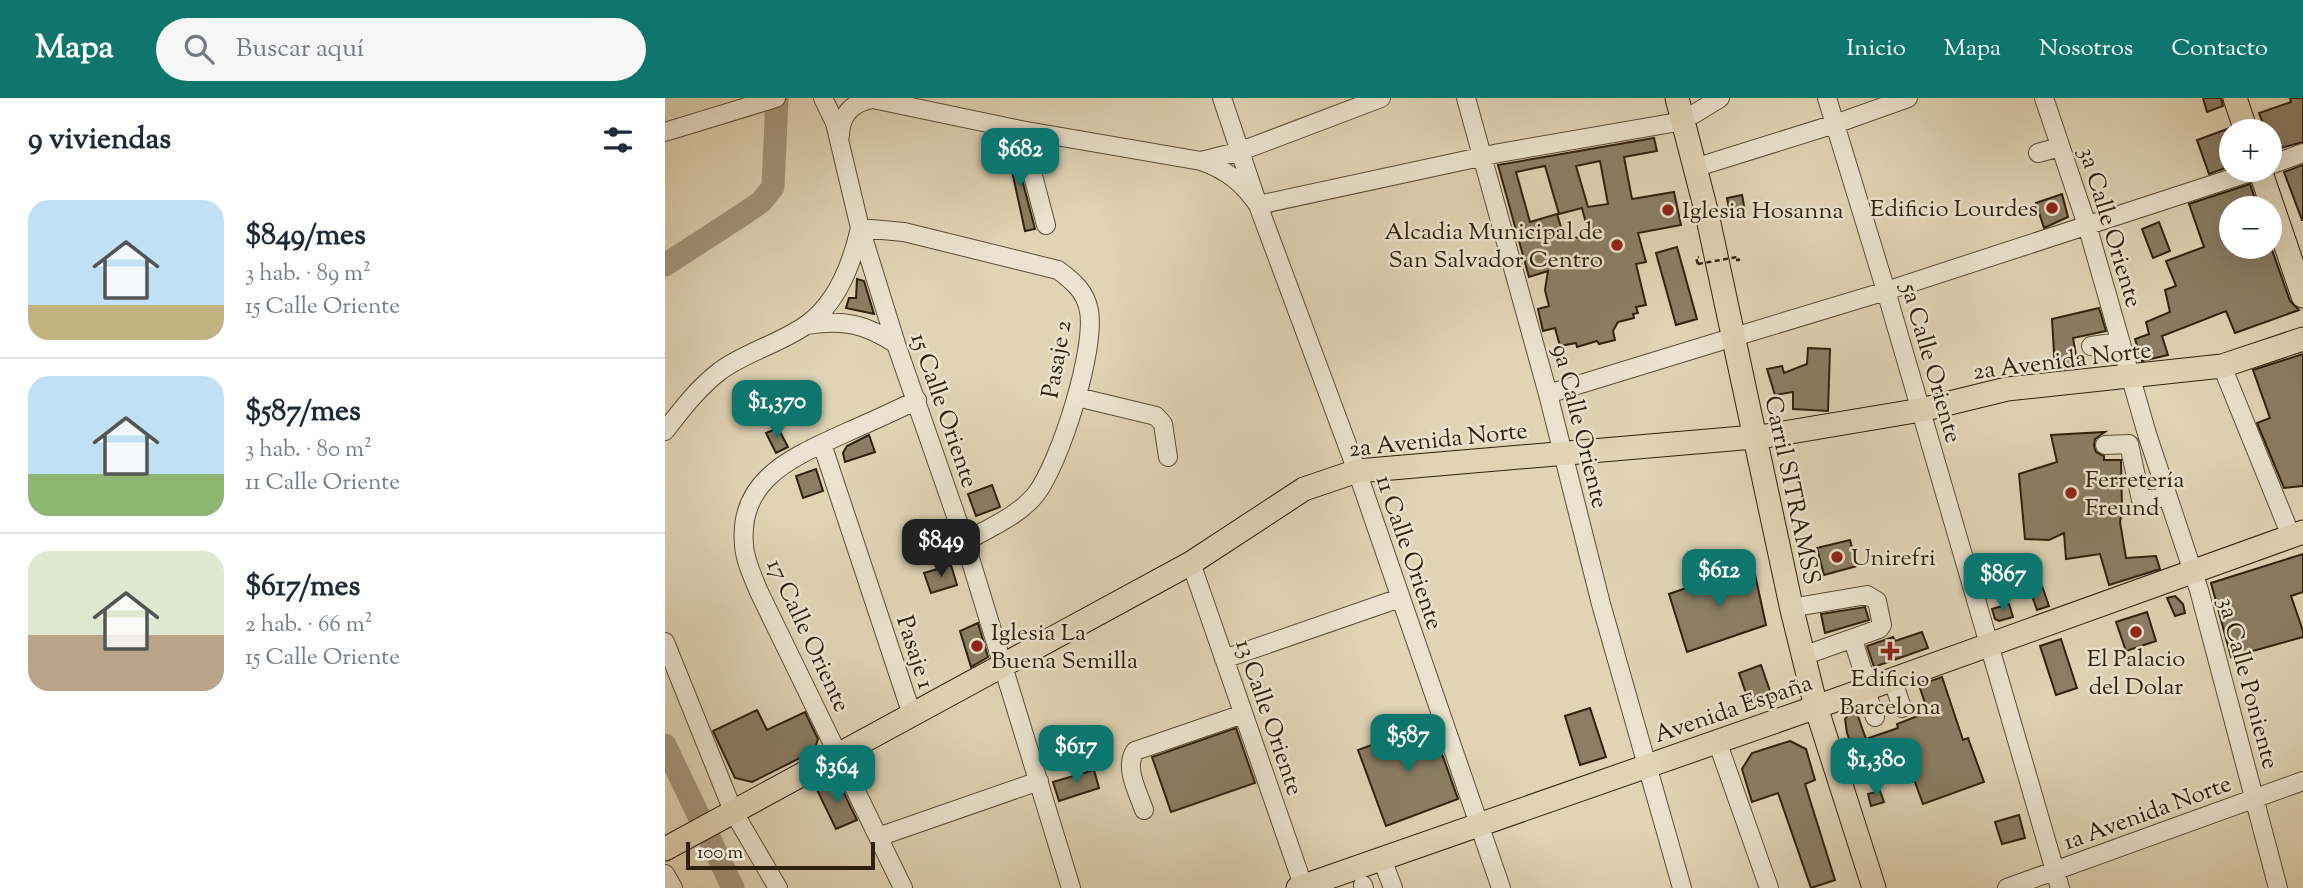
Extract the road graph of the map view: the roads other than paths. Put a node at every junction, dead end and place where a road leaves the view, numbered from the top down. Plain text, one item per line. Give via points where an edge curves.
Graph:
1 (776, 98) edge
2 (823, 98) edge
3 (837, 98) edge
4 (870, 98) edge
5 (1222, 98) edge
6 (1381, 98) edge
7 (1466, 98) edge
8 (1665, 98) edge
9 (1677, 98) edge
10 (1720, 98) edge
11 (1827, 98) edge
12 (1908, 98) edge
13 (2044, 98) edge
14 (2235, 98) edge
15 (890, 101) edge
16 (724, 103) edge
17 (1338, 106) edge
18 (1685, 112) edge
19 (2242, 119) edge
20 (835, 123) junction
21 (1835, 124) junction
22 (1021, 130) junction
23 (665, 132) edge
24 (841, 147) junction
25 (2060, 147) junction
26 (1241, 151) junction
27 (2038, 153) dead end
28 (2303, 153) edge
29 (1484, 156) junction
30 (1201, 161) junction
31 (2282, 161) edge
32 (1707, 164) junction
33 (2221, 182) edge
34 (2263, 182) edge
35 (1258, 205) junction
36 (1046, 225) dead end
37 (2087, 225) junction
38 (860, 228) junction
39 (2298, 263) edge
40 (1886, 291) junction
41 (2303, 296) edge
42 (807, 325) junction
43 (1744, 334) junction
44 (2303, 339) edge
45 (1721, 341) junction
46 (2120, 342) junction
47 (896, 344) junction
48 (2091, 346) dead end
49 (2222, 366) junction
50 (2130, 378) junction
51 (1548, 394) junction
52 (1077, 397) junction
53 (917, 400) junction
54 (1921, 410) junction
55 (665, 431) edge
56 (2147, 434) junction
57 (1754, 437) junction
58 (821, 444) junction
59 (2129, 444) junction
60 (2105, 445) dead end
61 (1562, 452) junction
62 (1167, 457) dead end
63 (1357, 471) junction
64 (2168, 496) junction
65 (2297, 534) edge
66 (965, 542) junction
67 (1191, 563) junction
68 (2193, 572) junction
69 (1400, 598) junction
70 (1802, 606) junction
71 (1853, 640) junction
72 (665, 642) edge
73 (1988, 643) junction
74 (1814, 652) junction
75 (1224, 659) junction
76 (1005, 666) junction
77 (1892, 678) junction
78 (1866, 688) junction
79 (1816, 707) junction
80 (1902, 708) dead end
81 (1243, 714) junction
82 (912, 715) junction
83 (1875, 718) dead end
84 (1717, 741) junction
85 (839, 755) junction
86 (1648, 765) junction
87 (1039, 781) junction
88 (2303, 781) edge
89 (2255, 799) junction
90 (1144, 810) dead end
91 (725, 816) junction
92 (1479, 825) junction
93 (879, 837) junction
94 (670, 846) edge
95 (1382, 859) junction
96 (665, 874) edge
97 (2057, 880) edge
98 (1302, 887) edge
99 (673, 888) edge
100 (778, 888) edge
101 (903, 888) edge
102 (1071, 888) edge
103 (1393, 888) edge
104 (1501, 888) edge
105 (1682, 888) edge
106 (1769, 888) edge
107 (1861, 888) edge
108 (1874, 888) edge
109 (1884, 888) edge
110 (2007, 888) edge
111 (2278, 888) edge

1 - 16 street via 752,105
2 - 20 street, 15 Calle Oriente
3 - 20 street
4 - 15 street
4 - 24 street, 15 Calle Oriente via 845,116
5 - 26 street, 11 Calle Oriente
6 - 17 street
7 - 29 street, 9a Calle Oriente
8 - 18 main road
9 - 57 main road, Carril SITRAMSS via 1707,214
10 - 18 street
11 - 21 street, 5a Calle Oriente
12 - 21 street
13 - 25 street, 3a Calle Oriente
14 - 19 main road
15 - 22 street
16 - 23 street
17 - 26 street
18 - 29 street
18 - 32 main road
18 - 45 main road
20 - 24 street, 15 Calle Oriente
21 - 32 street
21 - 40 street, 5a Calle Oriente
22 - 30 street
22 - 36 street
24 - 38 street, 15 Calle Oriente
25 - 27 street
25 - 37 street, 3a Calle Oriente
26 - 30 street
26 - 35 street, 11 Calle Oriente
28 - 31 street
29 - 35 street
29 - 51 street, 9a Calle Oriente
30 - 35 street via 1235,177
32 - 43 main road
33 - 37 street
34 - 39 main road
35 - 63 street, 11 Calle Oriente
37 - 40 street
37 - 46 street, 3a Calle Oriente
38 - 42 street via 842,281
38 - 47 street, 15 Calle Oriente
38 - 52 street, Pasaje 2 via 904,232 1019,260 1058,270 1073,281 1084,295 1091,330
39 - 41 main road
40 - 43 street
40 - 54 street, 5a Calle Oriente
42 - 47 street via 854,323
42 - 55 street via 721,371 690,397
43 - 57 main road
44 - 49 main road, 2a Avenida Norte
45 - 51 street
45 - 57 main road
46 - 48 street
46 - 50 street, 3a Calle Oriente
47 - 53 street, 15 Calle Oriente
49 - 50 main road, 2a Avenida Norte
49 - 65 street
50 - 54 main road, 2a Avenida Norte via 2007,389
50 - 56 street, 3a Calle Oriente
51 - 61 street, 9a Calle Oriente
52 - 62 street via 1156,416 1163,425
52 - 66 street, Pasaje 2 via 1055,461 1035,496
53 - 58 street, 17 Calle Oriente
53 - 66 street, 15 Calle Oriente
54 - 57 main road, 2a Avenida Norte
54 - 73 street, 5a Calle Oriente
56 - 59 street via 2127,437
56 - 64 street, 3a Calle Oriente
57 - 61 main road, 2a Avenida Norte
57 - 70 main road
57 - 79 main road via 1780,614
58 - 82 street, Pasaje 1
58 - 85 street, 17 Calle Oriente via 762,482 744,522 744,547 759,592
59 - 60 street
59 - 64 street via 2141,500
61 - 63 main road, 2a Avenida Norte
61 - 86 street, 9a Calle Oriente
63 - 67 main road, 2a Avenida Norte via 1304,489
63 - 69 street, 11 Calle Oriente
64 - 68 street, 3a Calle Oriente
65 - 68 main road, Avenida España
66 - 76 street, 15 Calle Oriente
67 - 75 street, 13 Calle Oriente
67 - 76 main road, 2a Avenida Norte
68 - 73 main road, Avenida España
68 - 89 street, 3a Calle Poniente
69 - 75 street
69 - 92 street, 11 Calle Oriente
70 - 71 street via 1867,594 1877,601 1882,625
70 - 74 main road
71 - 74 street
71 - 78 street
72 - 91 street
73 - 77 main road, Avenida España
73 - 97 street, 5a Calle Oriente
74 - 79 main road
75 - 81 street, 13 Calle Oriente
76 - 82 main road, 2a Avenida Norte
76 - 87 street, 15 Calle Oriente
77 - 78 main road, Avenida España
77 - 80 street
78 - 79 main road, Avenida España
78 - 83 street
79 - 84 main road, Avenida España
79 - 107 main road
79 - 108 main road
79 - 109 main road
81 - 90 street via 1135,751 1130,768
81 - 98 street, 13 Calle Oriente
82 - 85 main road, 2a Avenida Norte
84 - 86 main road, Avenida España
84 - 106 street
85 - 91 main road, 2a Avenida Norte
85 - 93 street, 17 Calle Oriente
86 - 92 main road, Avenida España
86 - 105 street, 9a Calle Oriente
87 - 93 street
87 - 102 street, 15 Calle Oriente
88 - 89 street, 1a Avenida Norte
89 - 97 street, 1a Avenida Norte
89 - 111 street, 3a Calle Poniente
91 - 94 main road, 2a Avenida Norte
91 - 100 street
92 - 95 main road, Avenida España
92 - 104 street, 11 Calle Oriente
93 - 101 street, 17 Calle Oriente
95 - 98 main road, Avenida España
95 - 103 street
96 - 99 street
97 - 110 street, 1a Avenida Norte

